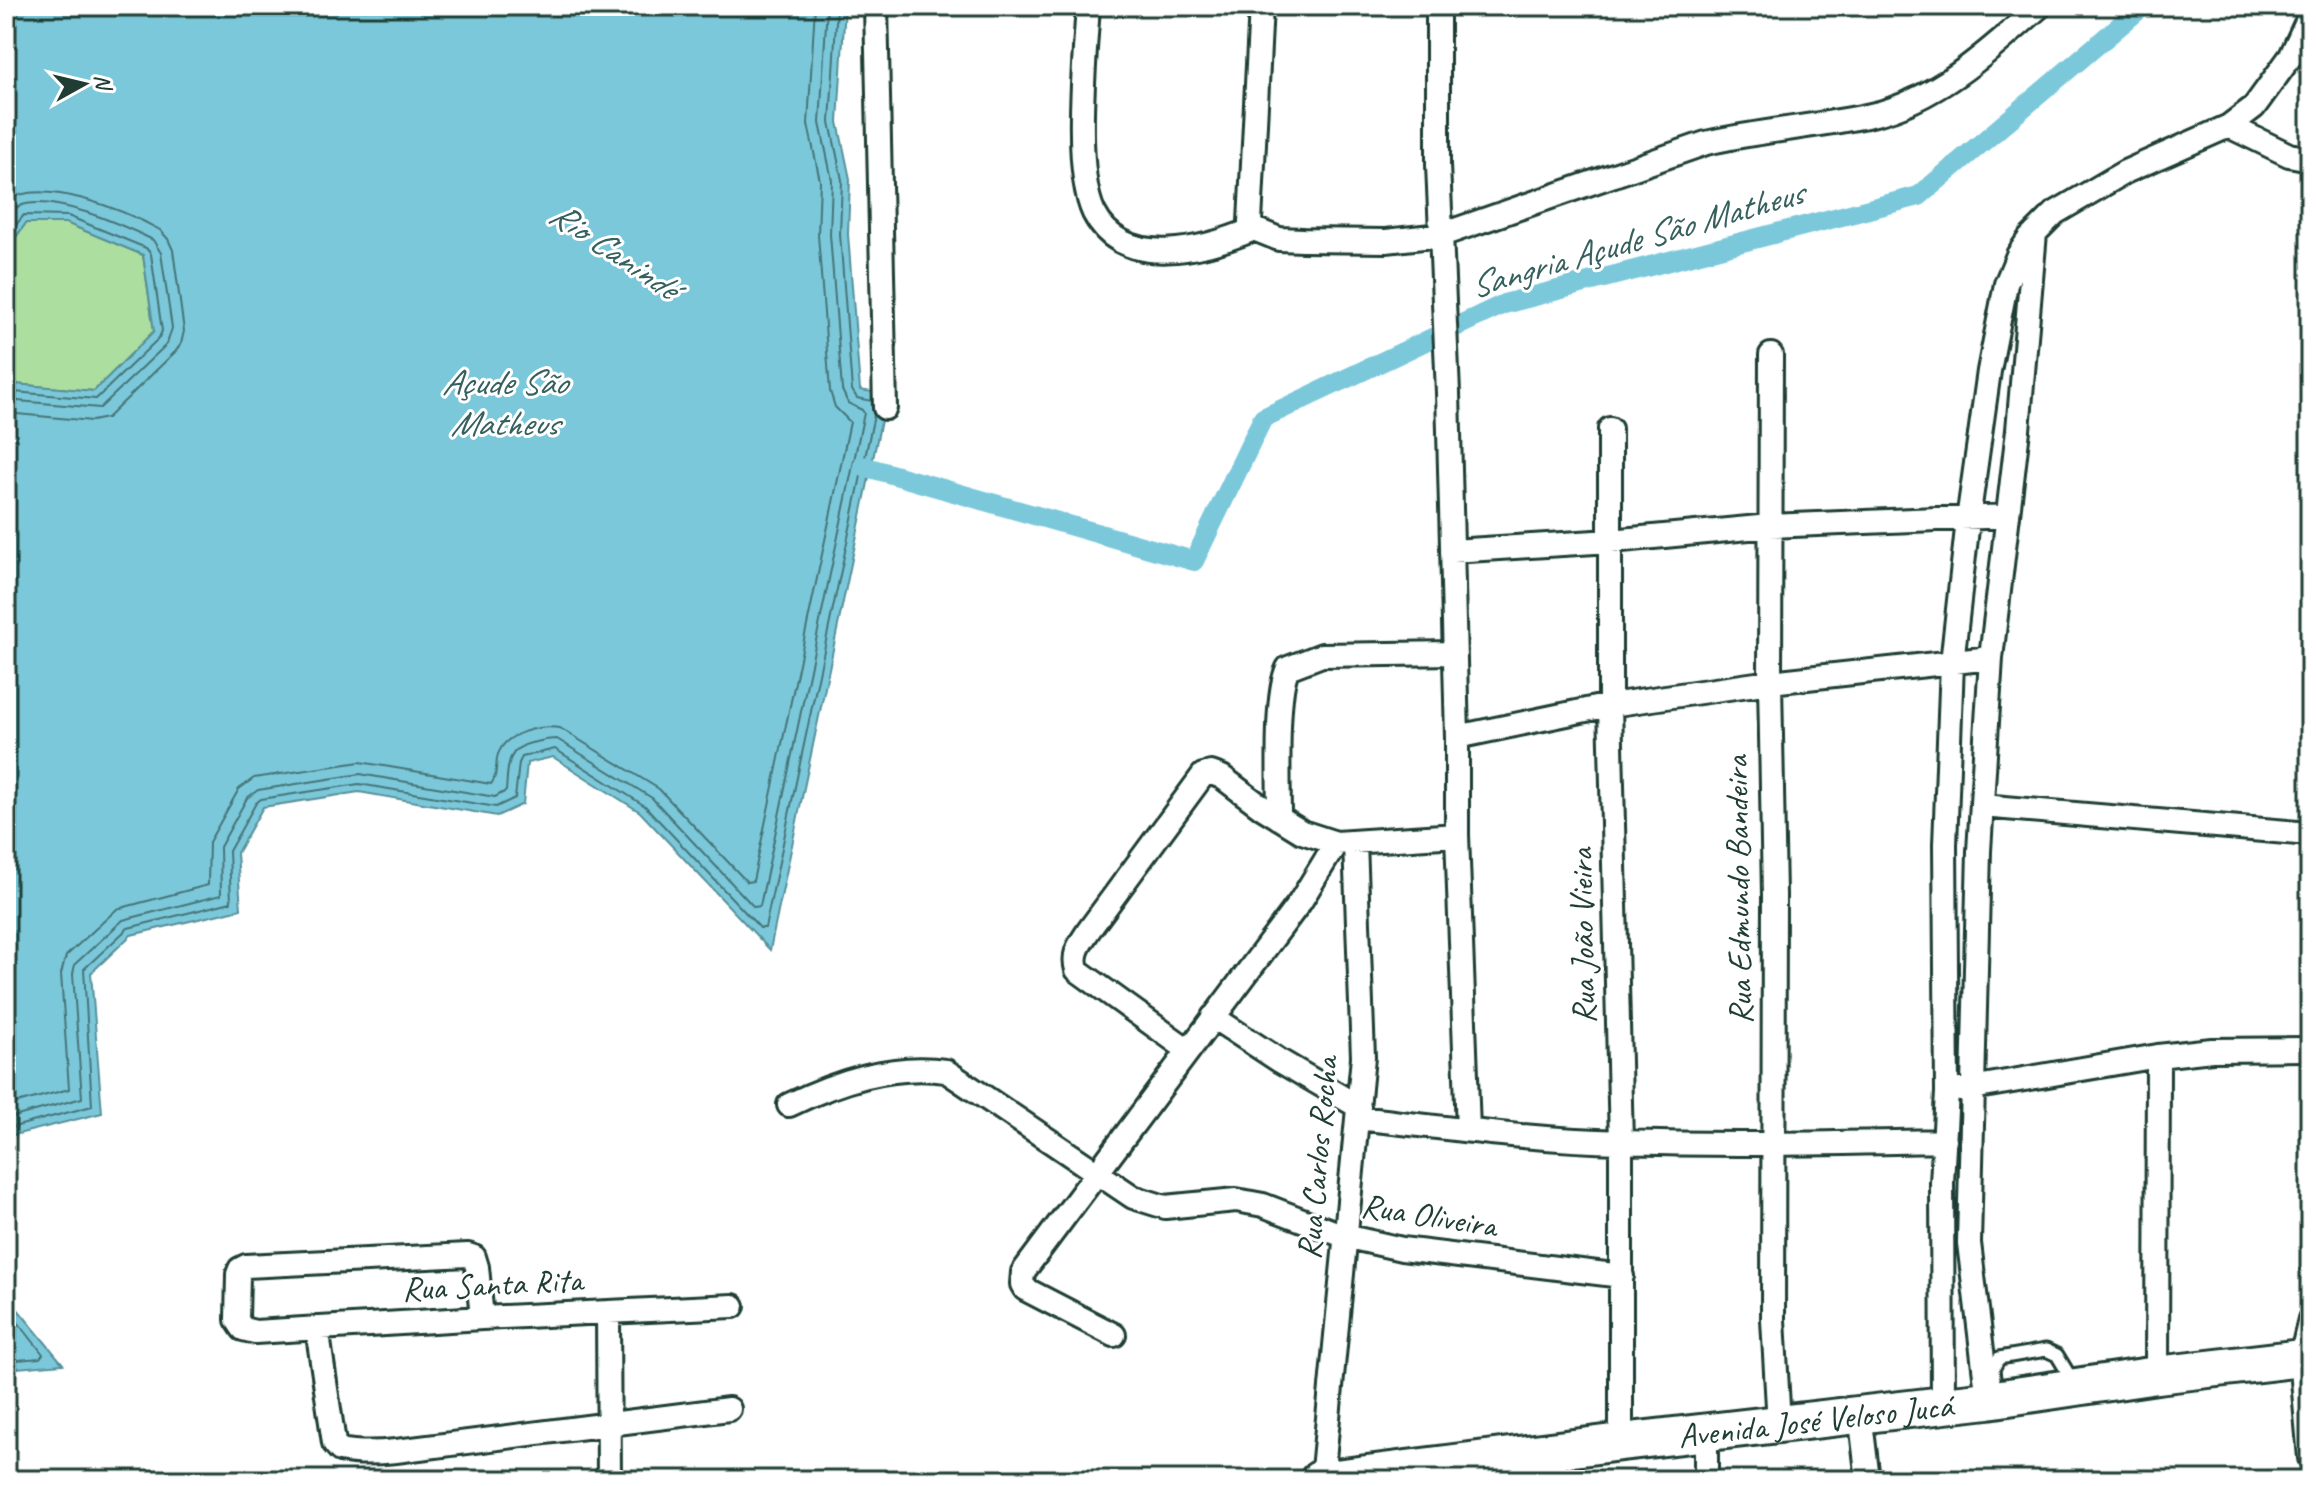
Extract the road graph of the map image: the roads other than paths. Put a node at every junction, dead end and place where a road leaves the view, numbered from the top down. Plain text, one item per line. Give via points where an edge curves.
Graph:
1 (876, 6) edge
2 (1088, 6) edge
3 (1261, 6) edge
4 (1438, 6) edge
5 (2040, 6) edge
6 (2310, 15) edge
7 (2229, 126) junction
8 (2310, 159) edge
9 (1254, 229) junction
10 (2036, 231) junction
11 (1441, 235) junction
12 (1771, 355) dead end
13 (885, 408) dead end
14 (1610, 429) dead end
15 (2008, 516) junction
16 (1968, 520) junction
17 (1770, 526) junction
18 (1611, 541) junction
19 (1452, 551) junction
20 (1454, 653) junction
21 (1991, 658) junction
22 (1952, 663) junction
23 (1770, 682) junction
24 (1610, 705) junction
25 (1457, 737) junction
26 (1982, 806) junction
27 (1279, 818) junction
28 (2310, 834) edge
29 (1457, 835) junction
30 (1346, 843) junction
31 (1213, 1017) junction
32 (2310, 1049) edge
33 (1188, 1050) junction
34 (2158, 1056) junction
35 (1971, 1088) junction
36 (1947, 1092) junction
37 (789, 1105) dead end
38 (1358, 1112) junction
39 (1468, 1130) junction
40 (1945, 1141) junction
41 (1621, 1142) junction
42 (1774, 1144) junction
43 (1097, 1173) junction
44 (1344, 1236) junction
45 (1622, 1276) junction
46 (733, 1306) dead end
47 (608, 1312) junction
48 (482, 1318) junction
49 (2310, 1319) edge
50 (317, 1328) junction
51 (1114, 1335) dead end
52 (2306, 1358) edge
53 (2157, 1375) junction
54 (1992, 1399) junction
55 (1943, 1405) junction
56 (729, 1409) dead end
57 (1860, 1413) junction
58 (608, 1424) junction
59 (1779, 1424) junction
60 (1706, 1433) junction
61 (1621, 1442) junction
62 (2310, 1458) edge
63 (1555, 1466) edge
64 (609, 1480) edge
65 (1320, 1480) edge
66 (1706, 1480) edge
67 (1868, 1480) edge

1 - 13 street
2 - 9 street via 1083,131 1094,214 1132,247 1147,252 1224,241
3 - 9 street via 1250,212
4 - 11 street
5 - 11 street via 1964,70 1899,106 1706,143
6 - 7 street via 2272,85
7 - 8 street via 2289,155
7 - 10 street via 2125,172 2055,213
9 - 11 street via 1279,239 1332,241
10 - 15 street
10 - 16 street via 2006,284
11 - 19 street
12 - 17 street, Rua Edmundo Bandeira
14 - 18 street, Rua João Vieira
15 - 16 street
15 - 21 street
16 - 17 street
16 - 22 street
17 - 18 street
17 - 23 street, Rua Edmundo Bandeira
18 - 19 street
18 - 24 street, Rua João Vieira
19 - 20 street
20 - 25 street
20 - 27 street via 1322,655 1288,668 1281,697
21 - 22 street
21 - 26 street
22 - 23 street
22 - 36 street via 1945,845
23 - 24 street
23 - 42 street, Rua Edmundo Bandeira
24 - 25 street
24 - 41 street, Rua João Vieira
25 - 29 street
26 - 28 street
26 - 35 street
27 - 30 street via 1302,832
27 - 33 street via 1222,777 1203,775 1076,951 1077,970
29 - 30 street
29 - 39 street
30 - 31 street
30 - 38 street, Rua Carlos Rocha via 1363,1057
31 - 33 street
31 - 38 street
32 - 34 street
33 - 43 street
34 - 35 street
34 - 53 street
35 - 36 street
35 - 54 street via 1969,1243
36 - 40 street
37 - 43 street, Rua Oliveira via 862,1078 913,1069 946,1071
38 - 39 street
38 - 44 street, Rua Carlos Rocha
39 - 41 street
40 - 42 street
40 - 55 street
41 - 42 street
41 - 45 street, Rua João Vieira
42 - 59 street, Rua Edmundo Bandeira via 1773,1320
43 - 44 street, Rua Oliveira via 1151,1204 1177,1207 1236,1200
43 - 51 street via 1021,1277 1032,1293
44 - 45 street, Rua Oliveira via 1402,1249
44 - 65 street, Rua Carlos Rocha
45 - 61 street, Rua João Vieira
46 - 47 street, Rua Santa Rita
47 - 48 street, Rua Santa Rita
47 - 58 street
48 - 50 street, Rua Santa Rita
48 - 50 street, Rua Santa Rita via 477,1267 468,1255 240,1269 237,1320 243,1329
49 - 52 street
50 - 58 street via 334,1443 340,1450 396,1451
52 - 53 main road, Avenida José Veloso Jucá
52 - 62 street
53 - 54 main road, Avenida José Veloso Jucá
54 - 55 main road, Avenida José Veloso Jucá
55 - 57 main road, Avenida José Veloso Jucá
56 - 58 street
57 - 59 main road, Avenida José Veloso Jucá
57 - 67 street
58 - 64 street
59 - 60 main road, Avenida José Veloso Jucá
60 - 61 main road, Avenida José Veloso Jucá
60 - 66 street
61 - 63 main road, Avenida José Veloso Jucá
63 - 65 main road, Avenida José Veloso Jucá

